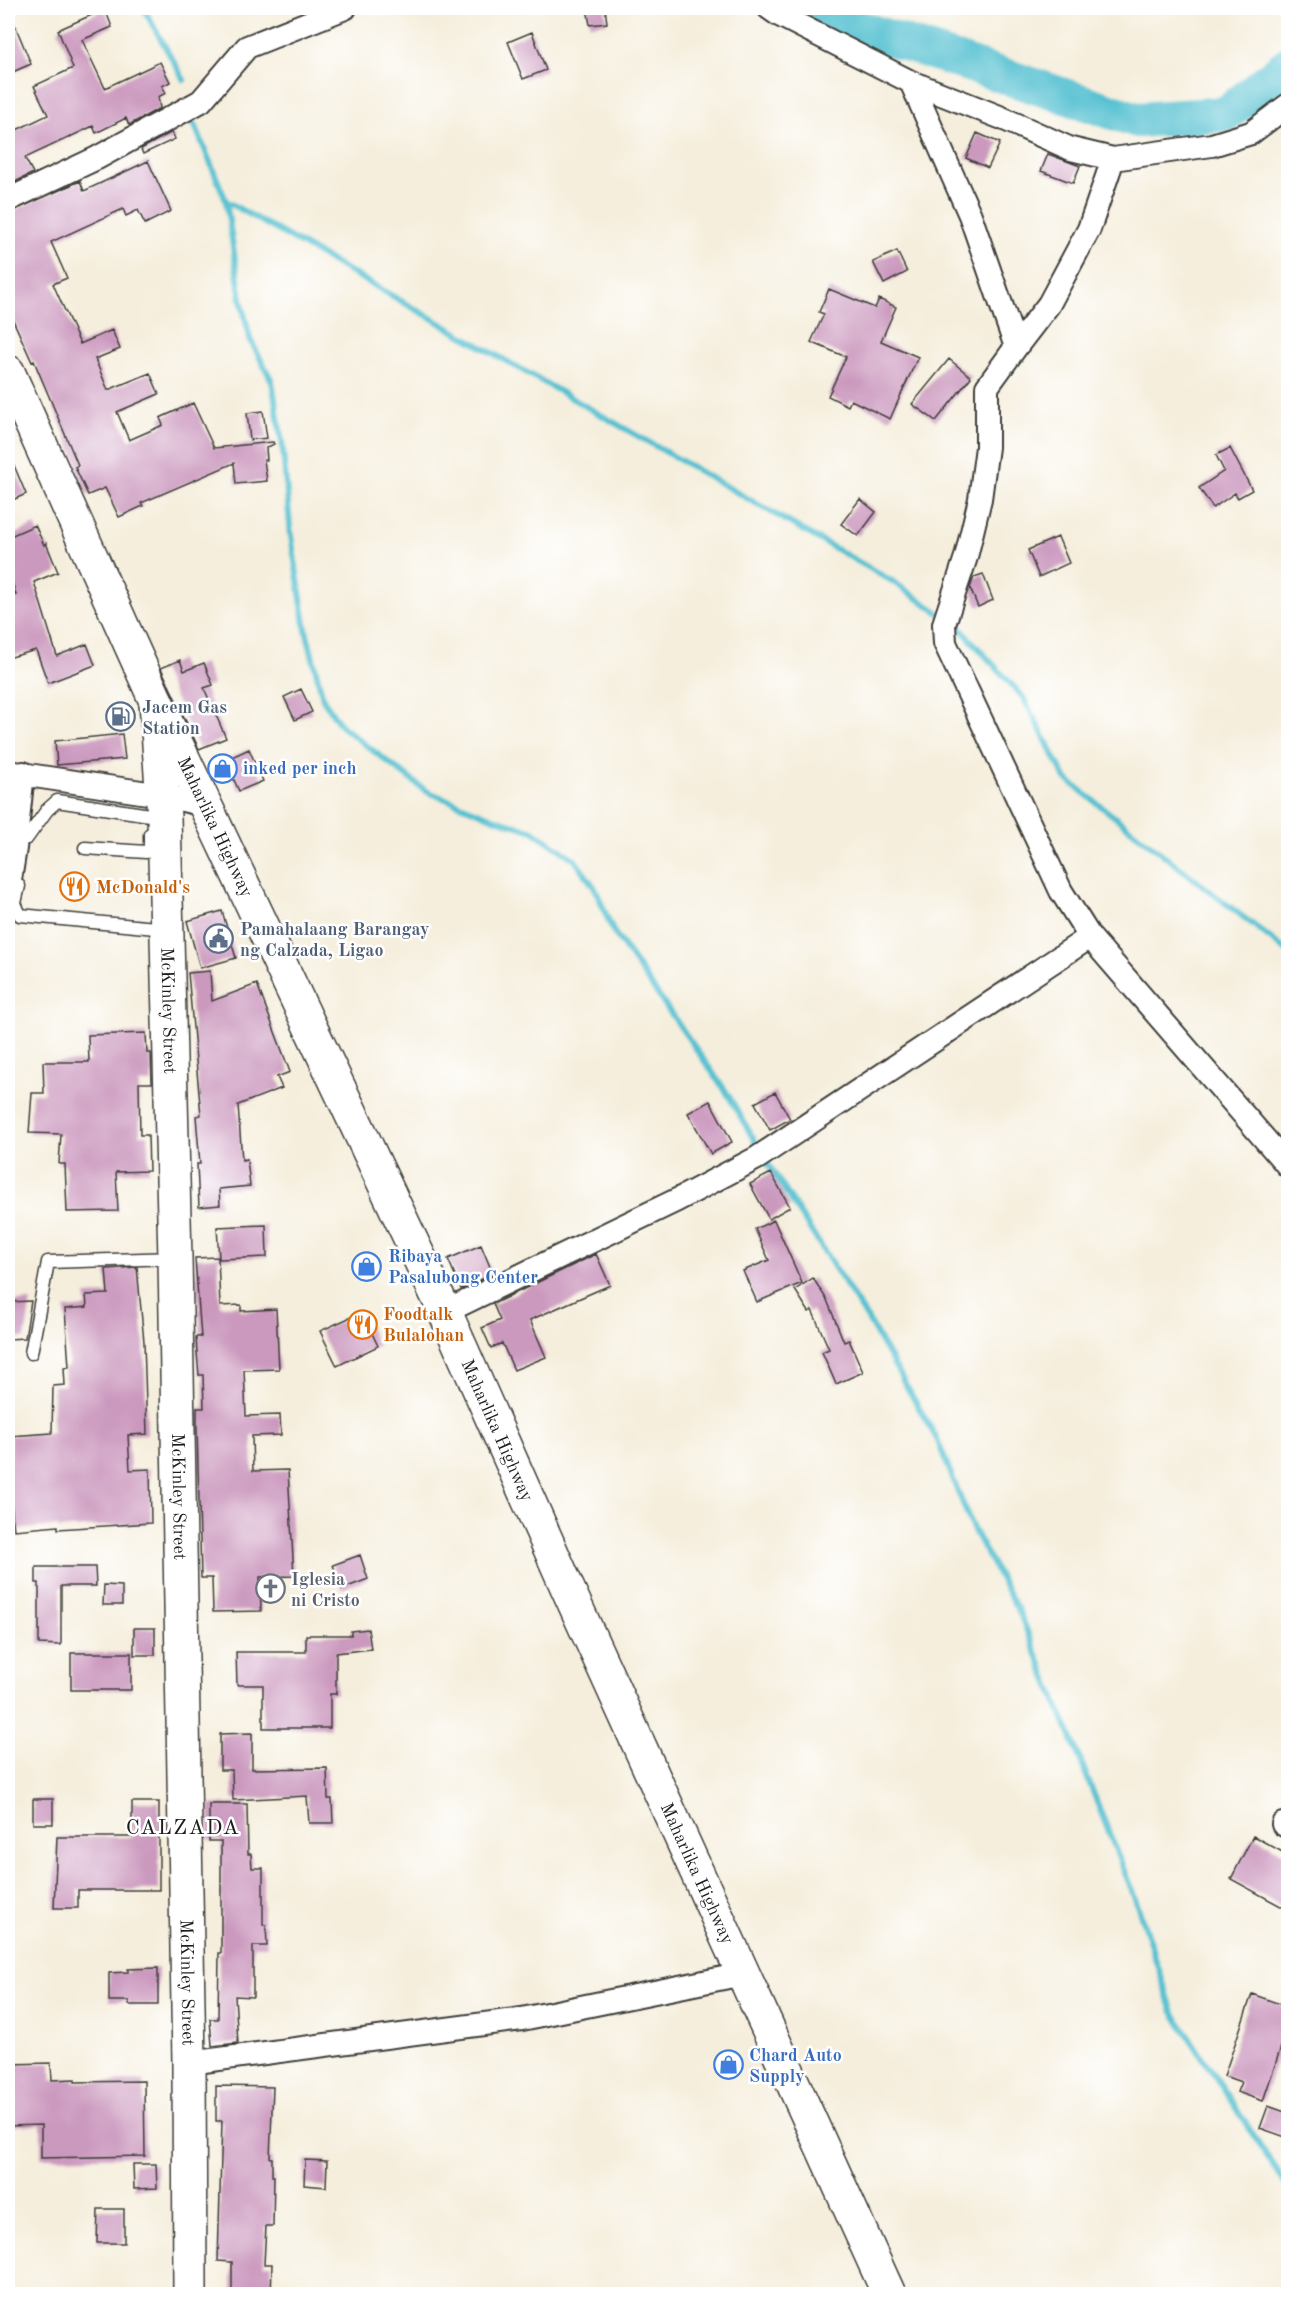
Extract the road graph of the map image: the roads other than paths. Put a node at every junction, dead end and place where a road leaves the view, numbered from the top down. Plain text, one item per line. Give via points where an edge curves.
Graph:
1 (345, 8) edge
2 (769, 8) edge
3 (911, 82) junction
4 (1288, 105) edge
5 (1113, 159) junction
6 (8, 200) edge
7 (1016, 347) junction
8 (8, 372) edge
9 (156, 701) junction
10 (15, 772) edge
11 (205, 805) junction
12 (158, 809) junction
13 (85, 848) dead end
14 (18, 849) edge
15 (8, 893) edge
16 (166, 929) junction
17 (1090, 937) junction
18 (1288, 1166) edge
19 (175, 1258) junction
20 (445, 1312) junction
21 (31, 1353) dead end
22 (743, 1974) junction
23 (189, 2063) junction
24 (190, 2295) edge
25 (889, 2295) edge

1 - 6 street via 247,47 201,101 97,158
2 - 3 street
3 - 5 street via 1071,149
3 - 7 street via 970,215
4 - 5 street via 1251,133 1212,145
5 - 7 street via 1089,229 1049,304
7 - 17 street via 987,387 987,447 980,499 944,624 945,643 1060,891
8 - 9 main road, Maharlika Highway
9 - 11 main road, Maharlika Highway
9 - 12 main road, McKinley Street
10 - 12 street
10 - 14 street
11 - 12 street
11 - 20 main road, Maharlika Highway
12 - 13 lane via 146,852
12 - 14 lane via 57,801
12 - 16 main road, McKinley Street
14 - 15 street
14 - 16 lane via 15,903 20,915
16 - 19 main road, McKinley Street
17 - 18 street
17 - 20 street via 757,1158
19 - 21 lane via 48,1262
19 - 23 main road, McKinley Street
20 - 22 main road, Maharlika Highway
22 - 23 street via 522,2019
22 - 25 main road, Maharlika Highway
23 - 24 main road, McKinley Street

